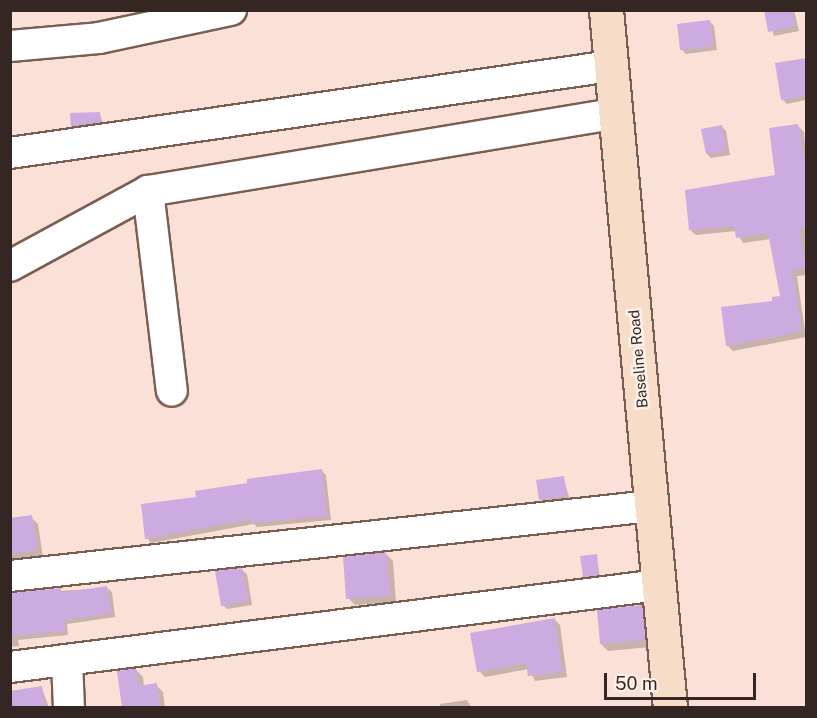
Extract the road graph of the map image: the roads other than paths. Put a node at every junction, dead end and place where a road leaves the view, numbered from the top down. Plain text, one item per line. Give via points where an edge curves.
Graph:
1 (231, 10) edge
2 (606, 10) edge
3 (10, 46) edge
4 (611, 66) junction
5 (615, 114) junction
6 (10, 153) edge
7 (148, 191) junction
8 (10, 266) edge
9 (172, 391) dead end
10 (651, 506) junction
11 (10, 576) edge
12 (659, 585) junction
13 (67, 661) junction
14 (10, 667) edge
15 (69, 708) edge
16 (670, 708) edge

1 - 3 street via 99,38
2 - 4 main road, Baseline Road
4 - 5 main road, Baseline Road
4 - 6 street
5 - 7 street
5 - 10 main road, Baseline Road
7 - 8 street
7 - 9 street
10 - 11 street
10 - 12 main road, Baseline Road
12 - 13 street
12 - 16 main road, Baseline Road
13 - 14 street
13 - 15 street

